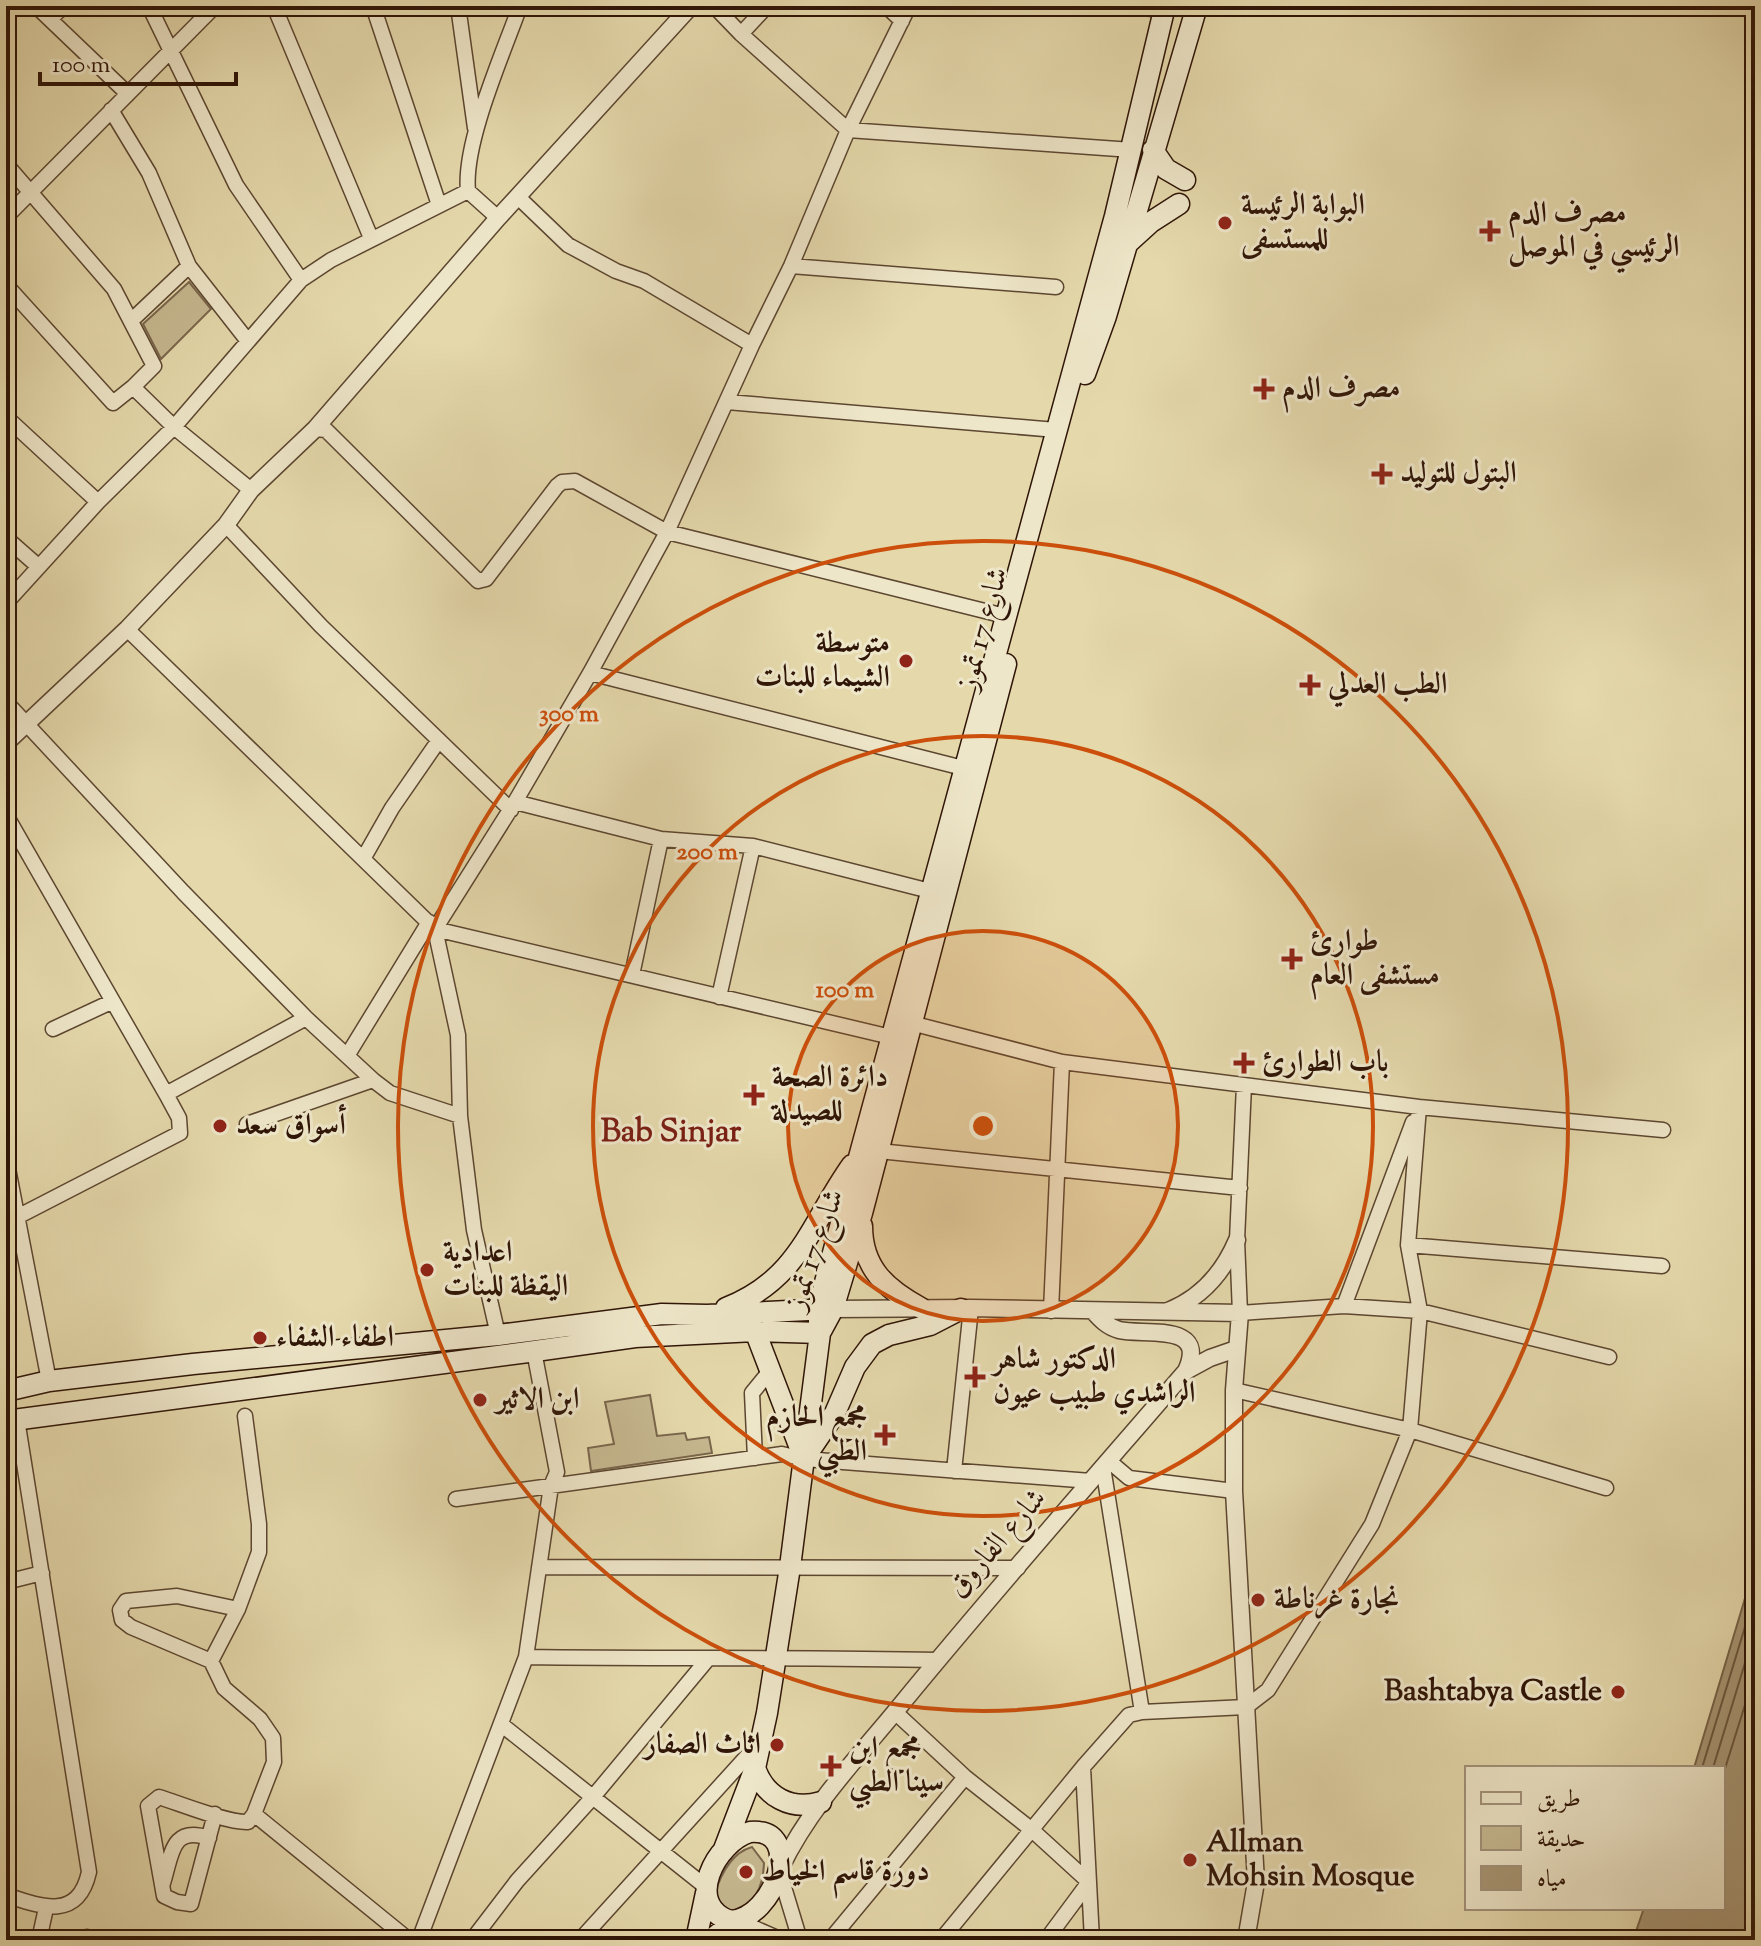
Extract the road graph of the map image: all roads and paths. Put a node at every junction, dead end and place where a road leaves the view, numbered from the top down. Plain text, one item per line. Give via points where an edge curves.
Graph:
1 (36, 6) edge
2 (64, 6) edge
3 (149, 6) edge
4 (215, 6) edge
5 (274, 6) edge
6 (373, 6) edge
7 (458, 6) edge
8 (520, 6) edge
9 (691, 6) edge
10 (714, 6) edge
11 (767, 6) edge
12 (886, 6) edge
13 (909, 6) edge
14 (1118, 6) edge
15 (1197, 6) edge
16 (1165, 8) edge
17 (50, 19) junction
18 (902, 21) junction
19 (741, 34) junction
20 (170, 51) junction
21 (128, 94) junction
22 (111, 110) junction
23 (848, 130) junction
24 (476, 132) junction
25 (1132, 150) junction
26 (1153, 150) junction
27 (6, 164) edge
28 (1185, 180) dead end
29 (30, 191) junction
30 (468, 191) junction
31 (518, 197) junction
32 (1179, 204) dead end
33 (439, 205) junction
34 (6, 217) edge
35 (498, 218) junction
36 (371, 238) junction
37 (1127, 245) junction
38 (189, 266) junction
39 (791, 266) junction
40 (301, 280) junction
41 (6, 285) edge
42 (1056, 287) dead end
43 (132, 320) junction
44 (247, 340) junction
45 (752, 345) junction
46 (133, 387) junction
47 (727, 402) junction
48 (6, 417) edge
49 (174, 427) junction
50 (315, 429) junction
51 (1056, 430) junction
52 (251, 490) junction
53 (98, 502) junction
54 (226, 525) junction
55 (667, 532) junction
56 (6, 538) edge
57 (39, 567) junction
58 (6, 603) edge
59 (1005, 616) junction
60 (127, 629) junction
61 (590, 673) junction
62 (6, 702) edge
63 (25, 724) junction
64 (439, 740) junction
65 (6, 743) edge
66 (963, 768) junction
67 (513, 806) junction
68 (6, 815) edge
69 (661, 839) junction
70 (753, 846) junction
71 (363, 859) junction
72 (930, 891) junction
73 (432, 926) junction
74 (632, 975) junction
75 (719, 997) junction
76 (111, 1002) junction
77 (306, 1018) junction
78 (911, 1023) junction
79 (53, 1029) dead end
80 (891, 1037) junction
81 (347, 1056) junction
82 (1062, 1062) junction
83 (373, 1080) junction
84 (1244, 1085) junction
85 (166, 1094) junction
86 (1419, 1107) junction
87 (460, 1116) junction
88 (247, 1124) dead end
89 (1663, 1130) dead end
90 (870, 1152) junction
91 (6, 1158) edge
92 (1057, 1167) junction
93 (1240, 1188) junction
94 (862, 1213) junction
95 (19, 1216) junction
96 (1237, 1240) junction
97 (1408, 1245) junction
98 (1662, 1266) dead end
99 (1344, 1306) junction
100 (826, 1308) junction
101 (921, 1308) junction
102 (966, 1309) junction
103 (1051, 1311) junction
104 (1420, 1311) junction
105 (1094, 1312) junction
106 (1164, 1313) junction
107 (1240, 1313) junction
108 (707, 1315) junction
109 (755, 1331) junction
110 (820, 1333) junction
111 (498, 1335) junction
112 (1236, 1349) junction
113 (534, 1351) junction
114 (1609, 1357) dead end
115 (193, 1364) junction
116 (770, 1371) junction
117 (1186, 1371) junction
118 (49, 1381) junction
119 (1234, 1390) junction
120 (6, 1391) edge
121 (196, 1394) junction
122 (245, 1416) dead end
123 (12, 1420) edge
124 (1410, 1430) junction
125 (755, 1458) junction
126 (804, 1459) junction
127 (1106, 1464) junction
128 (954, 1471) junction
129 (1091, 1481) junction
130 (551, 1486) junction
131 (1606, 1488) dead end
132 (1234, 1491) junction
133 (456, 1499) dead end
134 (539, 1567) junction
135 (790, 1567) junction
136 (1018, 1568) junction
137 (42, 1573) junction
138 (6, 1582) edge
139 (238, 1609) junction
140 (777, 1656) junction
141 (526, 1657) junction
142 (707, 1660) junction
143 (938, 1660) junction
144 (211, 1661) junction
145 (1246, 1707) junction
146 (895, 1712) junction
147 (1142, 1712) junction
148 (502, 1725) junction
149 (761, 1740) junction
150 (1083, 1767) junction
151 (755, 1768) junction
152 (965, 1777) junction
153 (593, 1797) junction
154 (821, 1802) junction
155 (215, 1814) junction
156 (254, 1814) junction
157 (1032, 1830) junction
158 (209, 1838) junction
159 (724, 1849) junction
160 (661, 1851) junction
161 (780, 1870) junction
162 (1089, 1882) junction
163 (162, 1886) junction
164 (706, 1888) junction
165 (6, 1895) edge
166 (46, 1908) junction
167 (735, 1921) junction
168 (39, 1940) edge
169 (409, 1940) edge
170 (419, 1940) edge
171 (472, 1940) edge
172 (580, 1940) edge
173 (696, 1940) edge
174 (711, 1940) edge
175 (782, 1940) edge
176 (800, 1940) edge
177 (830, 1940) edge
178 (941, 1940) edge
179 (1046, 1940) edge
180 (1092, 1940) edge
181 (1246, 1940) edge

1 - 17 street
2 - 17 street
3 - 20 street
4 - 20 street
5 - 36 street
6 - 33 street
7 - 24 street
8 - 24 street
9 - 31 street
10 - 19 street
11 - 19 street
12 - 18 street
13 - 18 street
14 - 16 street
15 - 26 main road, شارع 17 تموز
16 - 25 main road, شارع 17 تموز
17 - 21 street
18 - 23 street
19 - 23 street
20 - 21 street
20 - 40 street via 236,185
21 - 22 street
22 - 29 street
22 - 38 street via 149,173
23 - 25 street
23 - 39 street
24 - 30 street via 466,173
25 - 51 main road, شارع 17 تموز
26 - 28 main road via 1166,169
26 - 37 main road, شارع 17 تموز
27 - 29 street
29 - 34 street
29 - 43 street via 114,289
30 - 33 street
30 - 35 street
31 - 35 street
31 - 45 street via 568,245 644,281
32 - 37 main road
33 - 36 street
35 - 50 street
36 - 40 street
37 - 78 main road, شارع 17 تموز via 1077,394
38 - 43 street
38 - 44 street
39 - 42 street
39 - 45 street
40 - 44 street
41 - 46 street via 113,403
43 - 46 street via 154,366
44 - 49 street
45 - 47 street
46 - 49 street
47 - 51 street
47 - 55 street
48 - 53 street
49 - 52 street
49 - 53 street
50 - 52 street
50 - 55 street via 326,430 478,581 486,579 557,486 568,480
51 - 59 main road, شارع 17 تموز
52 - 54 street
53 - 57 street
54 - 60 street
54 - 64 street
55 - 59 street
55 - 61 street
56 - 57 street
57 - 58 street
59 - 66 main road, شارع 17 تموز
60 - 63 street
60 - 71 street
61 - 66 street
61 - 67 street
62 - 63 street
63 - 65 street
63 - 77 street
64 - 67 street
64 - 71 street
66 - 72 main road, شارع 17 تموز
67 - 69 street
67 - 73 street
68 - 76 street
69 - 70 street
69 - 74 street
70 - 72 street
70 - 75 street
71 - 73 street
72 - 80 main road, شارع 17 تموز
73 - 74 street
73 - 81 street
73 - 87 street via 458,1035
74 - 75 street
75 - 80 street
76 - 79 street
76 - 85 street
77 - 81 street
77 - 85 street
78 - 82 street
78 - 90 main road, شارع 17 تموز
80 - 90 main road, شارع 17 تموز
81 - 83 street
82 - 84 street
82 - 92 street
83 - 87 street via 390,1093
83 - 88 street
84 - 86 street
84 - 93 street
85 - 95 street via 179,1118 180,1133
86 - 89 street
86 - 97 street
86 - 99 street
87 - 111 street via 474,1230
90 - 92 street
90 - 94 main road, شارع 17 تموز
90 - 100 main road, شارع 17 تموز
90 - 108 main road via 836,1187 790,1264 744,1301
91 - 95 street
92 - 93 street
92 - 103 street
93 - 96 street
94 - 100 main road, شارع 17 تموز
94 - 101 main road via 862,1240 870,1265 885,1284
95 - 118 street
96 - 106 street via 1209,1285
96 - 107 street
97 - 98 street
97 - 104 street
99 - 104 street
99 - 107 street
100 - 101 street
100 - 108 main road
100 - 110 main road, شارع 17 تموز
101 - 102 street
102 - 103 street
102 - 126 main road via 880,1339 867,1349 835,1413
102 - 128 street
103 - 105 street
104 - 114 street
104 - 124 street
105 - 106 street
105 - 117 street via 1118,1330 1179,1336 1191,1356
106 - 107 street
107 - 112 street
108 - 111 main road via 649,1315
109 - 110 main road
109 - 113 main road via 604,1339
109 - 116 main road
110 - 126 main road, شارع 17 تموز
111 - 115 main road
112 - 117 street
112 - 119 street
113 - 121 main road
113 - 130 street via 557,1472
115 - 118 main road
115 - 121 main road
116 - 125 street via 752,1393
116 - 126 main road
117 - 127 street, شارع الفاروق
118 - 120 main road
119 - 124 street
119 - 132 street
121 - 123 main road
122 - 139 street via 259,1552
123 - 137 street
124 - 131 street
124 - 145 street via 1372,1524 1268,1690
125 - 126 street via 782,1454
125 - 130 street
126 - 128 street
126 - 135 main road, شارع 17 تموز
127 - 129 street, شارع الفاروق
127 - 132 street via 1129,1478
127 - 147 street
128 - 129 street
129 - 136 street, شارع الفاروق
130 - 133 street
130 - 134 street
132 - 145 street
134 - 135 street
134 - 141 street
135 - 136 street
135 - 140 main road, شارع 17 تموز
136 - 143 street, شارع الفاروق
137 - 138 street
137 - 166 street via 89,1872 79,1895
139 - 144 street
139 - 144 street via 177,1596 126,1601 120,1610 131,1627
140 - 142 street
140 - 143 street
140 - 149 main road, شارع 17 تموز
141 - 142 street
141 - 148 street
142 - 153 street
143 - 146 street, شارع الفاروق
144 - 156 street via 224,1688 260,1719 273,1738 274,1762
145 - 147 street
145 - 181 street via 1256,1882
146 - 152 street
146 - 154 street, شارع الفاروق
147 - 150 street via 1129,1715
148 - 153 street
148 - 170 street
149 - 151 main road, شارع 17 تموز
149 - 160 street
150 - 157 street
150 - 162 street
151 - 154 main road via 763,1785 785,1802
151 - 159 main road, شارع 17 تموز
152 - 157 street
152 - 177 street
153 - 160 street
153 - 171 street
154 - 161 street, شارع الفاروق
155 - 156 street via 248,1822
155 - 158 street
155 - 163 street via 159,1797 148,1806
156 - 169 street
157 - 162 street
157 - 178 street
158 - 163 street via 183,1835 174,1846
158 - 163 street via 191,1904 164,1896
159 - 161 main road via 744,1834 761,1832 776,1844
159 - 164 main road
160 - 164 street
160 - 172 street
161 - 167 main road, شارع الفاروق via 758,1907
161 - 176 street
162 - 179 street
162 - 180 street
164 - 167 main road via 717,1914
164 - 173 main road
165 - 166 street
166 - 168 street
167 - 174 main road, شارع الفاروق
167 - 175 street

